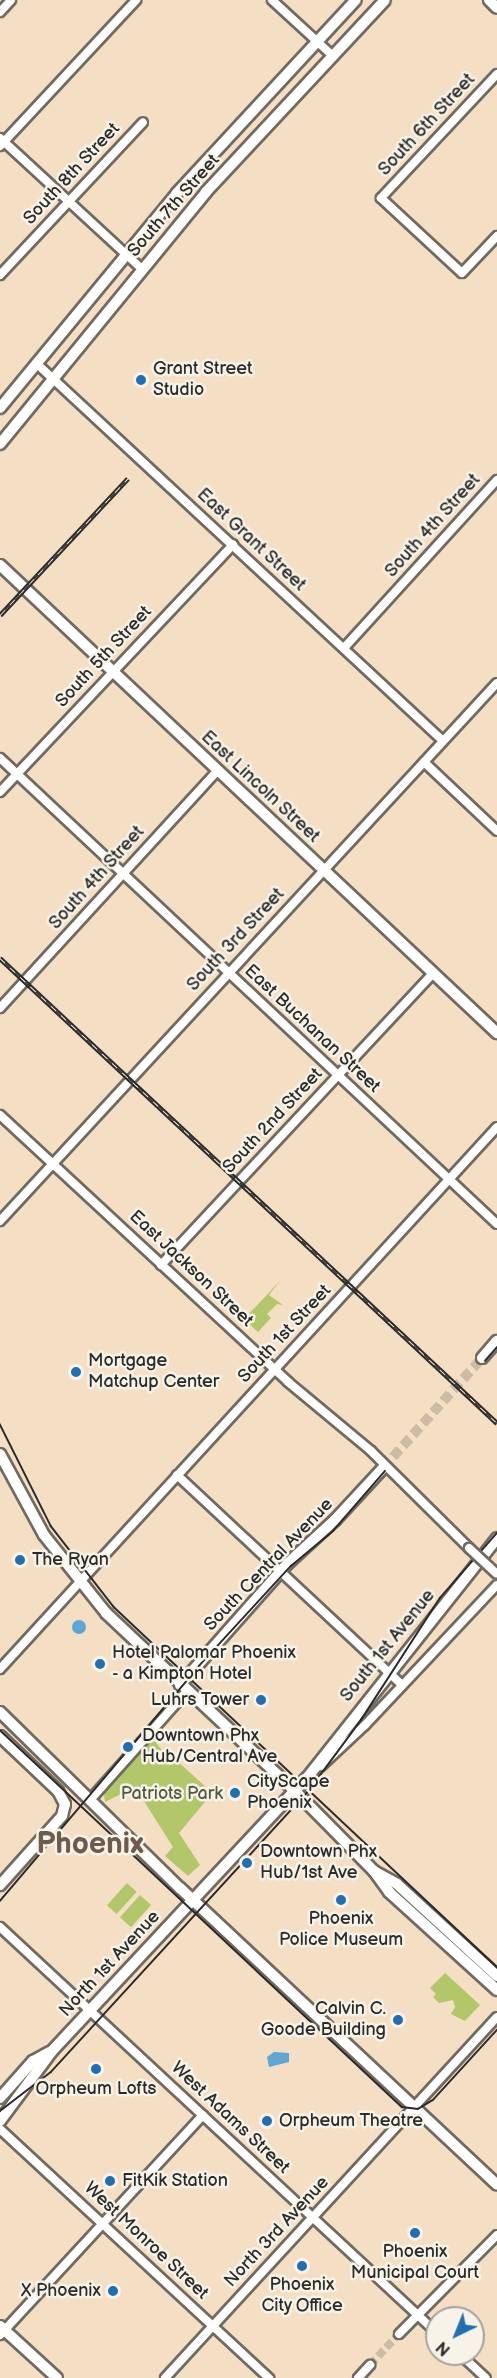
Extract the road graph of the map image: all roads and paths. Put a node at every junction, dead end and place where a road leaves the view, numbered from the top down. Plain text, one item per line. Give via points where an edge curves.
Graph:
1 (11, 0) edge
2 (136, 0) edge
3 (272, 0) edge
4 (356, 0) edge
5 (385, 0) edge
6 (489, 0) edge
7 (497, 8) edge
8 (0, 12) edge
9 (317, 42) junction
10 (333, 56) junction
11 (497, 74) edge
12 (143, 122) dead end
13 (237, 127) junction
14 (1, 142) edge
15 (253, 142) junction
16 (69, 201) junction
17 (497, 236) edge
18 (126, 254) junction
19 (142, 269) junction
20 (0, 275) edge
21 (36, 363) junction
22 (53, 378) junction
23 (0, 408) edge
24 (0, 444) edge
25 (497, 480) edge
26 (233, 545) junction
27 (2, 571) edge
28 (344, 648) junction
29 (112, 672) junction
30 (497, 682) edge
31 (443, 741) junction
32 (0, 758) edge
33 (424, 762) junction
34 (218, 770) junction
35 (17, 774) junction
36 (0, 792) edge
37 (497, 831) edge
38 (324, 870) junction
39 (122, 874) junction
40 (433, 973) junction
41 (228, 974) junction
42 (0, 1008) edge
43 (497, 1033) edge
44 (337, 1075) junction
45 (0, 1115) edge
46 (497, 1128) edge
47 (52, 1163) junction
48 (450, 1180) junction
49 (0, 1221) edge
50 (497, 1224) edge
51 (161, 1265) junction
52 (497, 1341) edge
53 (482, 1358) tunnel mouth
54 (275, 1369) junction
55 (0, 1454) edge
56 (386, 1468) junction
57 (177, 1475) junction
58 (497, 1538) edge
59 (496, 1573) edge
60 (285, 1575) junction
61 (80, 1582) junction
62 (497, 1585) edge
63 (0, 1669) edge
64 (389, 1672) junction
65 (402, 1685) junction
66 (183, 1688) junction
67 (0, 1712) edge
68 (0, 1736) edge
69 (307, 1778) junction
70 (295, 1791) junction
71 (90, 1800) junction
72 (374, 1871) junction
73 (0, 1885) edge
74 (192, 1899) junction
75 (0, 1927) edge
76 (497, 1976) edge
77 (497, 1990) edge
78 (89, 2010) junction
79 (497, 2017) edge
80 (51, 2051) junction
81 (0, 2098) edge
82 (414, 2109) junction
83 (203, 2115) junction
84 (0, 2121) edge
85 (0, 2129) edge
86 (497, 2185) edge
87 (312, 2219) junction
88 (103, 2224) junction
89 (497, 2235) edge
90 (418, 2316) junction
91 (425, 2322) edge
92 (213, 2326) junction
93 (2, 2330) edge
94 (399, 2334) tunnel mouth
95 (370, 2365) tunnel mouth
96 (473, 2366) edge
97 (57, 2378) edge
98 (165, 2378) edge
99 (269, 2378) edge
100 (358, 2378) edge
101 (486, 2378) edge

1 - 8 street
2 - 14 street
3 - 9 street
4 - 9 main road, South 7th Street
5 - 10 main road, South 7th Street
6 - 7 main road
9 - 10 street
9 - 13 main road, South 7th Street
10 - 15 main road, South 7th Street
11 - 17 street, South 6th Street via 381,198 462,273
12 - 16 street, South 8th Street
13 - 15 main road
13 - 18 main road, South 7th Street
14 - 16 street
15 - 19 main road, South 7th Street
16 - 18 street
16 - 20 street, South 8th Street
18 - 19 street
18 - 21 main road, South 7th Street
19 - 22 main road, South 7th Street
21 - 22 street, East Grant Street
21 - 23 main road, South 7th Street
22 - 24 main road, South 7th Street
22 - 26 street, East Grant Street
25 - 28 street, South 4th Street
26 - 28 street, East Grant Street
26 - 29 street, South 5th Street
27 - 29 main road, East Lincoln Street
28 - 31 street, East Grant Street
29 - 34 main road, East Lincoln Street
29 - 35 street, South 5th Street
30 - 31 street, South 3rd Street
31 - 33 street, South 3rd Street
32 - 35 street, East Buchanan Street
33 - 37 street
33 - 38 street, South 3rd Street
34 - 38 main road, East Lincoln Street
34 - 39 street, South 4th Street
35 - 36 street, South 5th Street
35 - 39 street, East Buchanan Street
38 - 40 main road, East Lincoln Street
38 - 41 street, South 3rd Street
39 - 41 street, East Buchanan Street
39 - 42 street, South 4th Street
40 - 43 main road, East Lincoln Street
40 - 44 street, South 2nd Street
41 - 44 street, East Buchanan Street
41 - 47 street, South 3rd Street
44 - 48 street, East Buchanan Street
44 - 51 street, South 2nd Street
45 - 47 street, East Jackson Street
46 - 48 street, South 1st Street
47 - 49 street, South 3rd Street
47 - 51 street, East Jackson Street
48 - 50 street, East Buchanan Street
48 - 54 street, South 1st Street
51 - 54 street, East Jackson Street
52 - 53 main road
54 - 56 street, East Jackson Street
54 - 57 street, South 1st Street
55 - 61 main road via 28,1509
56 - 59 street, East Jackson Street, bridge
56 - 60 main road, South Central Avenue
57 - 60 street
57 - 61 street, South 1st Street
58 - 64 main road, South 1st Avenue
60 - 64 street
60 - 66 main road, South Central Avenue via 233,1628
61 - 63 street, South 1st Street
61 - 66 main road via 126,1635
62 - 65 street, South 1st Avenue
64 - 65 street
64 - 69 main road, South 1st Avenue
65 - 69 street, South 1st Avenue
66 - 70 main road
66 - 71 street via 174,1705
67 - 71 main road
68 - 73 main road via 58,1791 65,1804 62,1816
69 - 70 main road, South 1st Avenue
70 - 72 main road
70 - 74 main road, South 1st Avenue
71 - 74 main road
72 - 76 main road via 397,1884
72 - 77 main road via 389,1892
74 - 78 main road, North 1st Avenue
74 - 82 main road
75 - 78 street, West Adams Street
78 - 80 main road, North 1st Avenue
78 - 83 street, West Adams Street
79 - 82 street, North 3rd Avenue
80 - 81 main road, North 1st Avenue via 33,2061
80 - 84 main road, North 1st Avenue
82 - 86 main road
82 - 87 street, North 3rd Avenue
83 - 87 street, West Adams Street
83 - 88 street
85 - 88 street, West Monroe Street
87 - 90 street, West Adams Street
87 - 92 street, North 3rd Avenue
88 - 92 street, West Monroe Street
88 - 93 street
89 - 90 street
90 - 91 street, West Adams Street
90 - 94 street
92 - 98 street, North 3rd Avenue
92 - 99 street, West Monroe Street
93 - 97 main road
95 - 100 street
96 - 101 street

